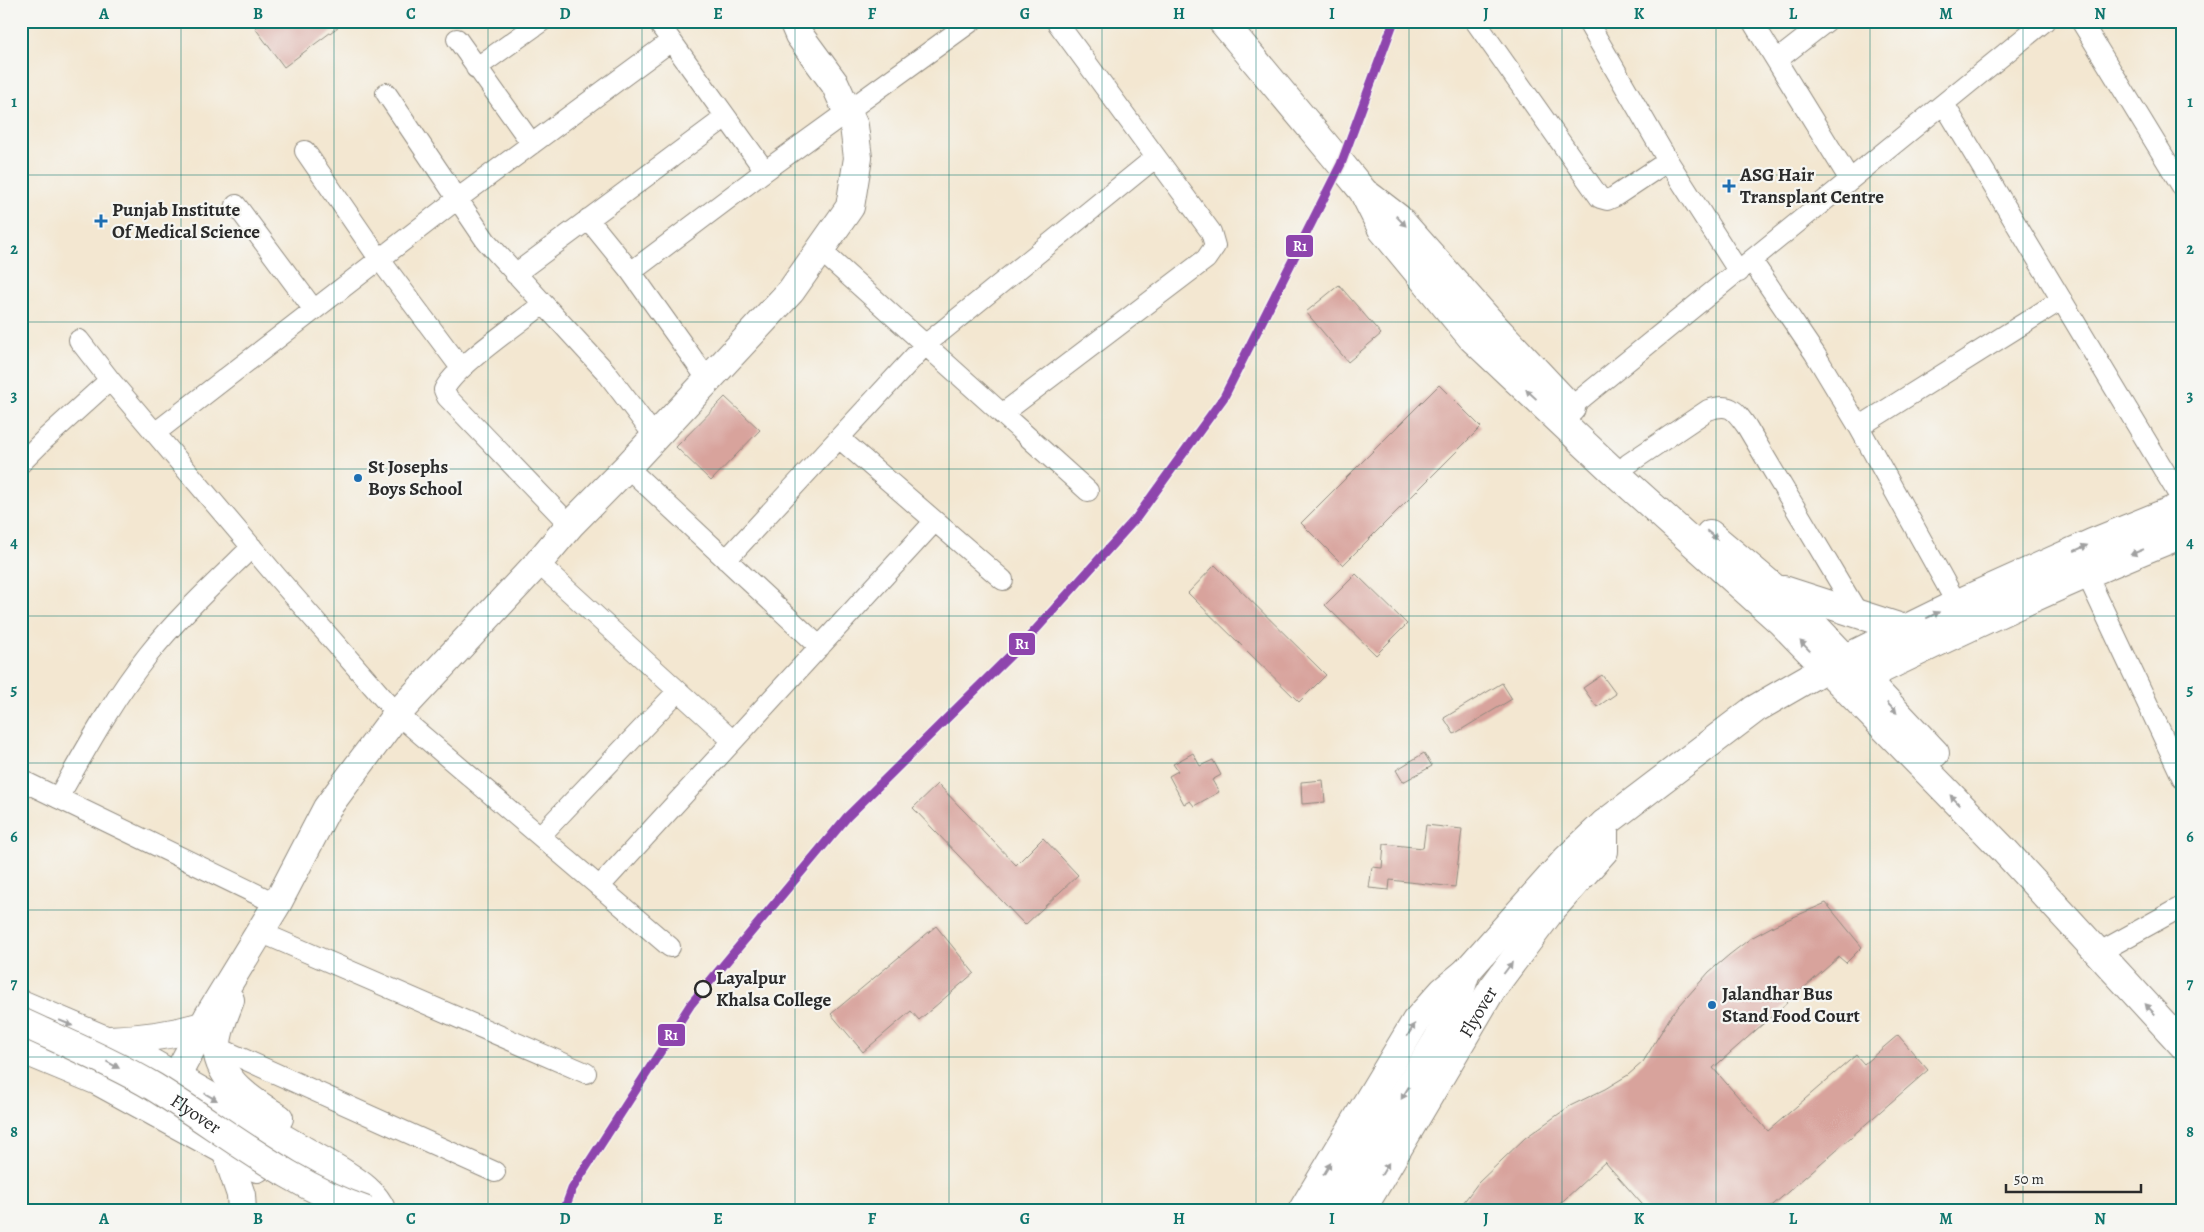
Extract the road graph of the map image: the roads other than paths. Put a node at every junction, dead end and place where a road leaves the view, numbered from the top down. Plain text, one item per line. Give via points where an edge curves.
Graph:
1 (542, 21) edge
2 (657, 21) edge
3 (794, 21) edge
4 (972, 21) edge
5 (1056, 21) edge
6 (1222, 21) edge
7 (1474, 21) edge
8 (1587, 21) edge
9 (1752, 21) edge
10 (1827, 21) edge
11 (2045, 21) edge
12 (2081, 21) edge
13 (457, 39) dead end
14 (671, 41) junction
15 (1777, 60) junction
16 (476, 68) junction
17 (386, 93) dead end
18 (1944, 104) junction
19 (847, 112) junction
20 (726, 117) junction
21 (532, 144) junction
22 (305, 151) dead end
23 (1156, 157) junction
24 (1668, 161) junction
25 (765, 170) junction
26 (1850, 180) junction
27 (2183, 188) edge
28 (456, 200) junction
29 (236, 205) dead end
30 (588, 219) junction
31 (820, 250) junction
32 (380, 260) junction
33 (1746, 266) junction
34 (631, 272) junction
35 (515, 274) junction
36 (2061, 300) junction
37 (544, 304) junction
38 (314, 310) junction
39 (79, 340) dead end
40 (925, 345) junction
41 (461, 368) junction
42 (110, 380) junction
43 (708, 380) junction
44 (1564, 413) junction
45 (1002, 414) junction
46 (1860, 427) junction
47 (155, 433) junction
48 (655, 437) junction
49 (839, 438) junction
50 (21, 463) edge
51 (1628, 464) junction
52 (627, 467) junction
53 (1088, 490) dead end
54 (2183, 504) edge
55 (935, 521) junction
56 (570, 525) junction
57 (2183, 534) edge
58 (252, 547) junction
59 (726, 560) junction
60 (538, 563) junction
61 (2086, 573) junction
62 (1003, 580) dead end
63 (1773, 587) junction
64 (1957, 604) junction
65 (1859, 615) junction
66 (1905, 629) junction
67 (820, 647) junction
68 (1845, 673) junction
69 (678, 691) junction
70 (397, 714) junction
71 (733, 741) junction
72 (2177, 753) edge
73 (2183, 779) edge
74 (21, 780) edge
75 (58, 798) junction
76 (1604, 824) junction
77 (540, 836) junction
78 (599, 887) junction
79 (277, 904) junction
80 (2183, 906) edge
81 (253, 943) junction
82 (670, 947) dead end
83 (2106, 948) junction
84 (1466, 972) junction
85 (21, 1004) edge
86 (2183, 1017) edge
87 (21, 1022) edge
88 (209, 1037) junction
89 (108, 1040) junction
90 (2183, 1044) edge
91 (21, 1048) edge
92 (586, 1073) dead end
93 (176, 1077) junction
94 (157, 1112) junction
95 (226, 1151) junction
96 (495, 1172) dead end
97 (365, 1199) edge
98 (242, 1211) edge
99 (334, 1211) edge
100 (382, 1211) edge
101 (1302, 1211) edge
102 (1332, 1211) edge
103 (1361, 1211) edge

1 - 16 street
2 - 14 street
3 - 19 street via 799,35 835,84
4 - 19 street
5 - 23 street
6 - 44 street via 1363,192 1398,218 1492,324
7 - 24 street via 1600,198 1614,197
8 - 24 street
9 - 15 street
10 - 15 street
11 - 18 street
12 - 27 street
13 - 16 street
14 - 20 street
14 - 21 street
15 - 26 street
16 - 21 street
17 - 28 street
18 - 26 street
18 - 36 street
19 - 25 street
19 - 31 street via 854,126 858,158 850,207
20 - 25 street
20 - 30 street
21 - 28 street
22 - 32 street
23 - 40 street
23 - 45 street via 1211,232 1214,246 1206,259
24 - 33 street
25 - 34 street
26 - 33 street
28 - 32 street
28 - 35 street
29 - 38 street
30 - 34 street
30 - 35 street
31 - 40 street
31 - 43 street via 791,291
32 - 38 street
32 - 41 street
33 - 44 street
33 - 46 street via 1815,354
34 - 43 street
35 - 37 street
36 - 46 street
36 - 54 street
37 - 41 street
37 - 48 street via 606,372
38 - 47 street
39 - 42 street
40 - 45 street
40 - 49 street
41 - 56 street via 447,382 444,390 447,398
42 - 47 street
42 - 50 street
43 - 48 street
44 - 51 street
68 -> 44 street via 1780,621
45 - 53 street
46 - 64 street
47 - 58 street
48 - 52 street
49 - 55 street
49 - 59 street
51 -> 63 street
51 - 65 street via 1708,410 1729,407 1747,427
52 - 56 street
52 - 59 street
64 -> 54 street
55 - 62 street
55 - 67 street
56 - 60 street
57 -> 61 street
58 - 70 street
58 - 75 street via 202,594 148,655 105,717
59 - 67 street
60 - 69 street
60 - 70 street
61 - 68 street via 1966,628
61 - 72 street
63 - 65 street
63 - 68 street via 1798,608
66 -> 64 street
65 - 66 street
66 - 68 street
67 - 71 street
68 - 76 street via 1755,708
68 - 83 street
69 - 71 street
69 - 77 street
70 - 77 street
70 - 79 street via 327,808
71 - 78 street
72 - 73 street
74 - 75 street
75 - 79 street
76 - 84 street via 1566,860
103 -> 76 street, Flyover via 1492,989 1552,909 1604,851
77 - 78 street
78 - 82 street
79 - 81 street
80 - 83 street
81 - 88 street
81 - 92 street
83 - 86 street
90 -> 83 street
101 -> 84 street via 1416,1021 1443,991
84 -> 102 street via 1454,1011
85 -> 89 street
87 -> 97 street, Flyover, bridge via 152,1086 291,1176 339,1201
88 - 89 street via 184,1032
88 - 93 street
88 - 96 street
88 - 97 street via 229,1079 257,1104 348,1159 357,1171
89 - 93 street
91 - 94 street via 98,1081
93 - 94 street
93 -> 97 street via 340,1171
94 - 95 street
95 - 98 street via 241,1195
95 - 99 street
97 - 100 street via 377,1200

